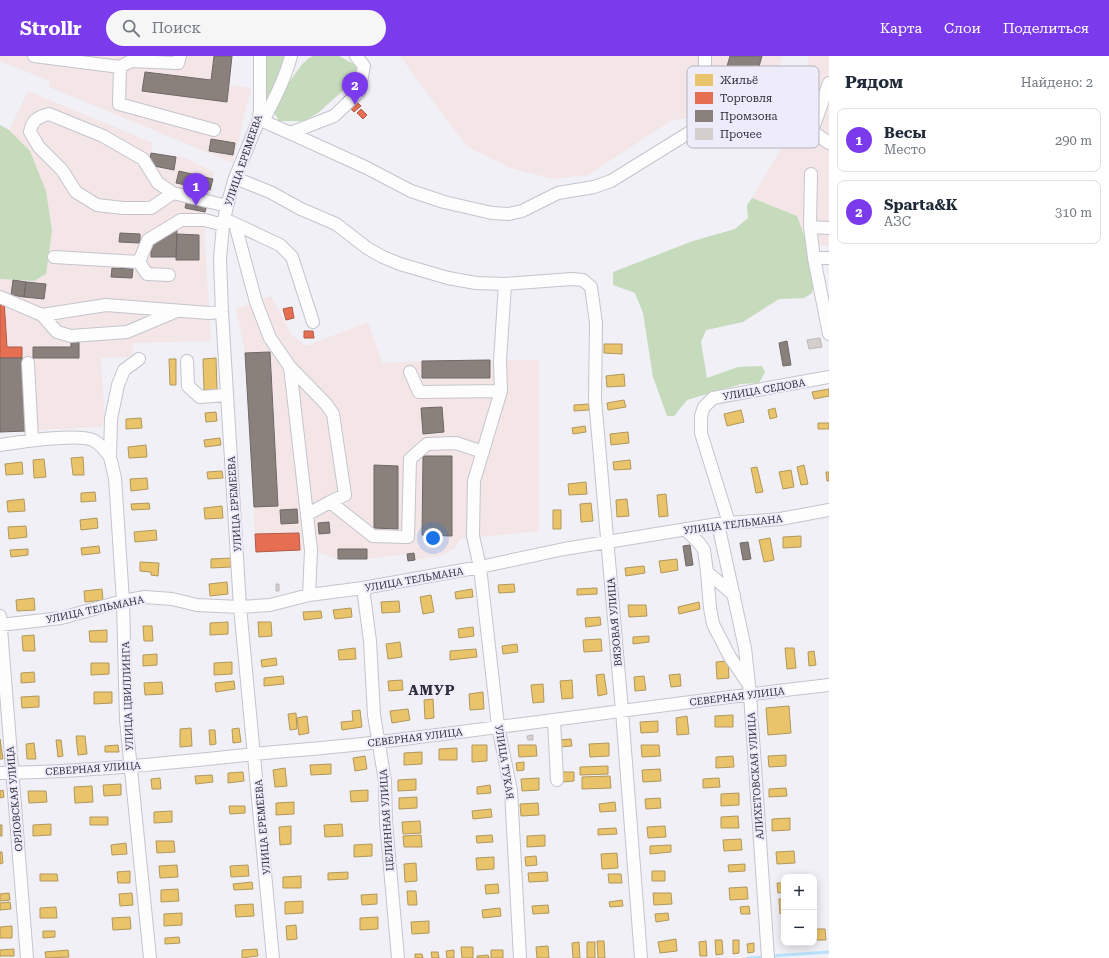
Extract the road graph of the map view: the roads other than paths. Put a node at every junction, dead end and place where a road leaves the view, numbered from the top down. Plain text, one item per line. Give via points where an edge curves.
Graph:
1 (34, 56) edge
2 (180, 56) edge
3 (260, 56) edge
4 (291, 56) edge
5 (356, 56) edge
6 (120, 67) junction
7 (829, 83) edge
8 (819, 111) edge
9 (260, 122) junction
10 (214, 130) dead end
11 (290, 133) junction
12 (687, 134) edge
13 (819, 136) edge
14 (829, 143) edge
15 (811, 174) dead end
16 (235, 178) junction
17 (173, 194) junction
18 (224, 216) junction
19 (235, 224) junction
20 (810, 227) junction
21 (829, 228) edge
22 (54, 257) dead end
23 (814, 258) junction
24 (829, 258) edge
25 (139, 262) junction
26 (169, 275) dead end
27 (505, 284) junction
28 (0, 296) edge
29 (178, 310) junction
30 (222, 312) junction
31 (42, 315) junction
32 (313, 322) dead end
33 (829, 334) edge
34 (139, 359) dead end
35 (188, 361) dead end
36 (28, 363) dead end
37 (290, 367) junction
38 (410, 372) dead end
39 (829, 377) edge
40 (501, 391) junction
41 (227, 395) junction
42 (701, 433) joint
43 (32, 440) junction
44 (0, 445) edge
45 (483, 452) junction
46 (110, 457) junction
47 (330, 502) junction
48 (829, 510) edge
49 (308, 514) junction
50 (724, 524) junction
51 (685, 529) junction
52 (607, 542) junction
53 (704, 550) junction
54 (727, 564) junction
55 (480, 568) junction
56 (708, 572) junction
57 (363, 588) junction
58 (309, 595) junction
59 (734, 595) junction
60 (123, 601) junction
61 (240, 607) junction
62 (0, 622) edge
63 (829, 685) edge
64 (749, 690) junction
65 (622, 711) junction
66 (554, 720) junction
67 (498, 726) junction
68 (378, 742) junction
69 (255, 754) junction
70 (130, 766) junction
71 (6, 773) edge
72 (557, 780) dead end
73 (27, 958) edge
74 (150, 958) edge
75 (273, 958) edge
76 (398, 958) edge
77 (520, 958) edge
78 (641, 958) edge
79 (768, 958) edge

1 - 6 street
2 - 6 street via 178,63 131,61
3 - 9 street, УЛИЦА ЕРЕМЕЕВА
4 - 9 street via 281,87
5 - 11 street via 364,66 359,92 334,116
6 - 10 street via 119,104
7 - 8 street
9 - 11 street
9 - 16 street, УЛИЦА ЕРЕМЕЕВА
11 - 12 street via 366,167 411,191 444,202 508,214 522,211 558,194 594,187 611,180
13 - 14 street
15 - 20 street
16 - 18 street, УЛИЦА ЕРЕМЕЕВА
16 - 27 street via 336,224 383,257 448,278
17 - 17 street via 158,183 143,159 103,136 49,114 40,116 32,123 30,132 39,147 62,170 76,192 97,205 151,208
17 - 18 street
18 - 19 street
18 - 25 street via 204,220 181,220 148,240
18 - 30 street, УЛИЦА ЕРЕМЕЕВА via 220,260
19 - 32 street via 280,245 292,257
19 - 37 street via 256,302 270,338
20 - 21 street
20 - 23 street
22 - 25 street
23 - 24 street
23 - 33 street
25 - 26 street via 148,274
27 - 40 street, УЛИЦА ТУКАЯ via 500,361
27 - 52 street, ВЯЗОВАЯ УЛИЦА via 572,279 583,280 590,287 596,323 595,399
28 - 31 street
29 - 30 street
29 - 31 street via 106,305
29 - 31 street via 127,332 71,336 57,332
30 - 41 street, УЛИЦА ЕРЕМЕЕВА
34 - 46 street, УЛИЦА ЦВИЛЛИНГА via 124,370 118,385 111,419
35 - 41 street via 188,386 200,397
36 - 43 street
37 - 47 street via 333,414 345,495
37 - 49 street
38 - 40 street via 419,392
39 - 42 street, УЛИЦА СЕДОВА via 713,398 704,406
40 - 45 street, УЛИЦА ТУКАЯ
41 - 61 street, УЛИЦА ЕРЕМЕЕВА
42 - 50 street, АЛИХЕТОВСКАЯ УЛИЦА
43 - 44 street
43 - 46 street via 83,438 104,448
45 - 47 street via 456,443 427,444 410,459 408,537 373,536
45 - 55 street, УЛИЦА ТУКАЯ via 474,481 473,536
46 - 60 street, УЛИЦА ЦВИЛЛИНГА via 115,478
47 - 49 street
48 - 50 street, УЛИЦА ТЕЛЬМАНА via 780,519
49 - 58 street via 311,550
50 - 51 street, УЛИЦА ТЕЛЬМАНА
50 - 54 street, АЛИХЕТОВСКАЯ УЛИЦА
51 - 52 street, УЛИЦА ТЕЛЬМАНА
51 - 53 street
52 - 55 street, УЛИЦА ТЕЛЬМАНА
52 - 65 street, ВЯЗОВАЯ УЛИЦА
53 - 54 street
53 - 56 street
54 - 59 street, АЛИХЕТОВСКАЯ УЛИЦА
55 - 57 street, УЛИЦА ТЕЛЬМАНА
55 - 67 street, УЛИЦА ТУКАЯ
56 - 59 street
56 - 64 street via 713,624
57 - 58 street, УЛИЦА ТЕЛЬМАНА
57 - 68 street, ЦЕЛИННАЯ УЛИЦА
58 - 61 street, УЛИЦА ТЕЛЬМАНА via 270,605
59 - 64 street, АЛИХЕТОВСКАЯ УЛИЦА via 745,648
60 - 61 street, УЛИЦА ТЕЛЬМАНА via 145,597 172,599 197,605
60 - 62 street, УЛИЦА ТЕЛЬМАНА via 61,618
60 - 70 street, УЛИЦА ЦВИЛЛИНГА via 126,720
61 - 69 street, УЛИЦА ЕРЕМЕЕВА
62 - 71 street, ОРЛОВСКАЯ УЛИЦА
63 - 64 street, СЕВЕРНАЯ УЛИЦА
64 - 65 street, СЕВЕРНАЯ УЛИЦА
64 - 79 street, АЛИХЕТОВСКАЯ УЛИЦА
65 - 66 street, СЕВЕРНАЯ УЛИЦА
65 - 78 street, ВЯЗОВАЯ УЛИЦА
66 - 67 street, СЕВЕРНАЯ УЛИЦА
66 - 72 street
67 - 68 street, СЕВЕРНАЯ УЛИЦА
67 - 77 street, УЛИЦА ТУКАЯ via 511,791
68 - 69 street, СЕВЕРНАЯ УЛИЦА
68 - 76 street, ЦЕЛИННАЯ УЛИЦА via 385,781 386,822
69 - 70 street, СЕВЕРНАЯ УЛИЦА
69 - 75 street, УЛИЦА ЕРЕМЕЕВА
70 - 71 street, СЕВЕРНАЯ УЛИЦА
70 - 74 street, УЛИЦА ЦВИЛЛИНГА
71 - 73 street, ОРЛОВСКАЯ УЛИЦА

